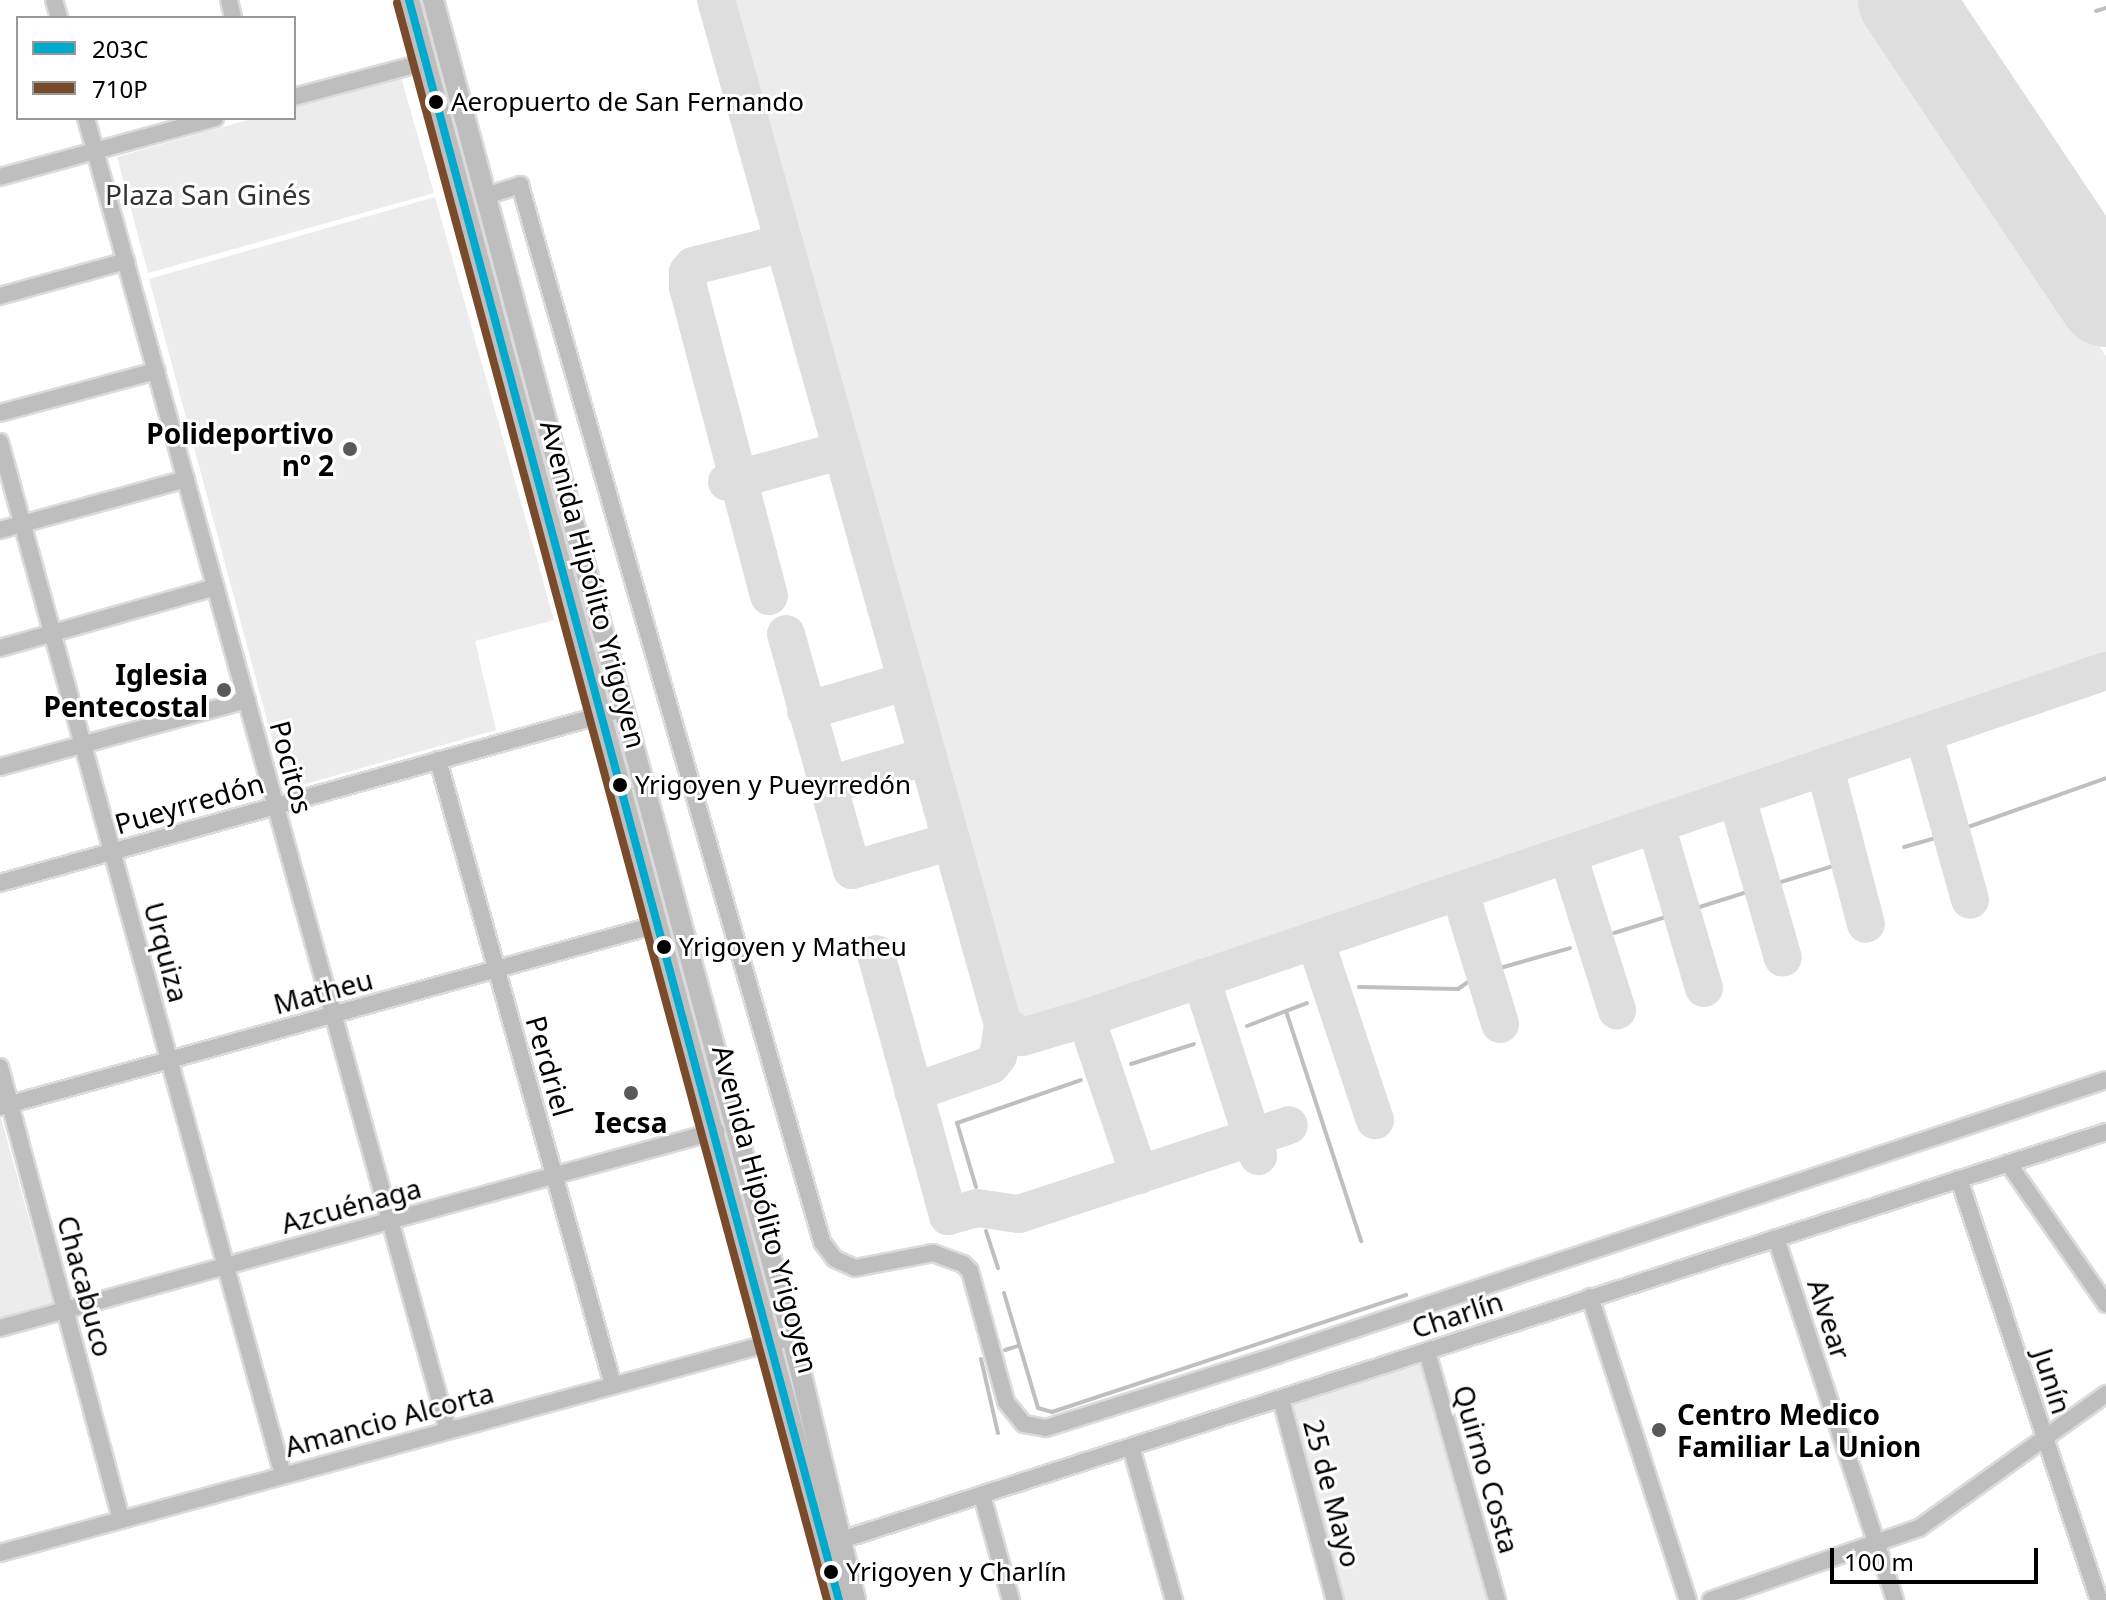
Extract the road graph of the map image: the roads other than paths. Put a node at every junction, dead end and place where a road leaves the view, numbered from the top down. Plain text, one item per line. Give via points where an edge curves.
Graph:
1 (409, 0) edge
2 (433, 0) edge
3 (426, 62) junction
4 (296, 96) edge
5 (87, 120) edge
6 (208, 120) edge
7 (96, 151) junction
8 (0, 177) edge
9 (485, 196) junction
10 (126, 261) junction
11 (0, 296) edge
12 (156, 371) junction
13 (0, 413) edge
14 (0, 442) edge
15 (186, 479) junction
16 (22, 524) junction
17 (0, 530) edge
18 (216, 587) junction
19 (52, 633) junction
20 (0, 648) edge
21 (247, 700) junction
22 (623, 709) junction
23 (600, 715) junction
24 (83, 745) junction
25 (438, 760) junction
26 (0, 767) edge
27 (276, 806) junction
28 (112, 851) junction
29 (0, 883) edge
30 (659, 924) junction
31 (497, 970) junction
32 (699, 984) junction
33 (677, 990) junction
34 (334, 1015) junction
35 (169, 1060) junction
36 (0, 1067) edge
37 (2106, 1080) edge
38 (5, 1106) edge
39 (716, 1131) junction
40 (2106, 1132) edge
41 (2008, 1163) junction
42 (554, 1176) junction
43 (1959, 1179) junction
44 (391, 1221) junction
45 (1776, 1238) junction
46 (226, 1266) junction
47 (1590, 1297) junction
48 (2106, 1304) edge
49 (65, 1310) junction
50 (0, 1328) edge
51 (783, 1340) junction
52 (1427, 1352) junction
53 (613, 1385) junction
54 (2106, 1394) edge
55 (1281, 1399) junction
56 (448, 1430) junction
57 (2045, 1438) junction
58 (1131, 1447) junction
59 (283, 1475) junction
60 (982, 1495) junction
61 (121, 1520) junction
62 (831, 1543) junction
63 (1877, 1546) junction
64 (0, 1553) edge
65 (839, 1600) edge
66 (855, 1600) edge
67 (1011, 1600) edge
68 (1174, 1600) edge
69 (1335, 1600) edge
70 (1497, 1600) edge
71 (1688, 1600) edge
72 (1711, 1600) edge
73 (1895, 1600) edge
74 (2099, 1600) edge

1 - 3 main road, Avenida Hipólito Yrigoyen
2 - 9 main road, Avenida Hipólito Yrigoyen
3 - 4 street
3 - 23 main road, Avenida Hipólito Yrigoyen
5 - 7 street, Pocitos
6 - 7 street
7 - 8 street
7 - 10 street, Pocitos
9 - 22 main road, Avenida Hipólito Yrigoyen
9 - 37 street via 520,185 822,1242 835,1259 855,1268 933,1253 963,1264 970,1271 1006,1402 1024,1424 1046,1428
10 - 11 street
10 - 12 street, Pocitos
12 - 13 street
12 - 15 street, Pocitos
14 - 16 street, Urquiza
15 - 16 street
15 - 18 street, Pocitos
16 - 17 street
16 - 19 street, Urquiza
18 - 19 street
18 - 21 street, Pocitos
19 - 20 street
19 - 24 street, Urquiza
21 - 24 street
21 - 27 street, Pocitos
22 - 23 street, Pueyrredón
22 - 32 main road, Avenida Hipólito Yrigoyen
23 - 25 street, Pueyrredón
23 - 30 main road, Avenida Hipólito Yrigoyen
24 - 26 street
24 - 28 street, Urquiza
25 - 27 street, Pueyrredón
25 - 31 street, Perdriel
27 - 28 street, Pueyrredón
27 - 34 street, Pocitos
28 - 29 street, Pueyrredón
28 - 35 street, Urquiza
30 - 31 street, Matheu
30 - 33 main road, Avenida Hipólito Yrigoyen
31 - 34 street, Matheu
31 - 42 street, Perdriel
32 - 33 main road
32 - 51 main road, Avenida Hipólito Yrigoyen
33 - 39 main road, Avenida Hipólito Yrigoyen
34 - 35 street, Matheu
34 - 44 street, Pocitos
35 - 38 street, Matheu
35 - 46 street, Urquiza
36 - 38 street, Chacabuco
38 - 49 street, Chacabuco
39 - 42 street, Azcuénaga
39 - 51 main road, Avenida Hipólito Yrigoyen
40 - 41 street, Charlín
41 - 43 street, Charlín
41 - 48 street
42 - 44 street, Azcuénaga
42 - 53 street, Perdriel
43 - 45 street, Charlín
43 - 57 street, Junín
44 - 46 street, Azcuénaga
44 - 56 street, Pocitos
45 - 47 street, Charlín
45 - 63 street, Alvear
46 - 49 street, Azcuénaga
46 - 59 street, Urquiza
47 - 52 street, Charlín
47 - 71 street
49 - 50 street, Azcuénaga
49 - 61 street, Chacabuco
51 - 53 street, Amancio Alcorta
51 - 62 main road, Avenida Hipólito Yrigoyen
52 - 55 street, Charlín
52 - 70 street, Quirno Costa
53 - 56 street, Amancio Alcorta
54 - 57 street
55 - 58 street, Charlín
55 - 69 street, 25 de Mayo
56 - 59 street, Amancio Alcorta
57 - 63 street via 1919,1528
57 - 74 street, Junín
58 - 60 street, Charlín
58 - 68 street
59 - 61 street, Amancio Alcorta
60 - 62 street, Charlín
60 - 67 street
61 - 64 street, Amancio Alcorta
62 - 65 main road, Avenida Hipólito Yrigoyen
62 - 66 main road, Avenida Hipólito Yrigoyen
63 - 72 street
63 - 73 street, Alvear

